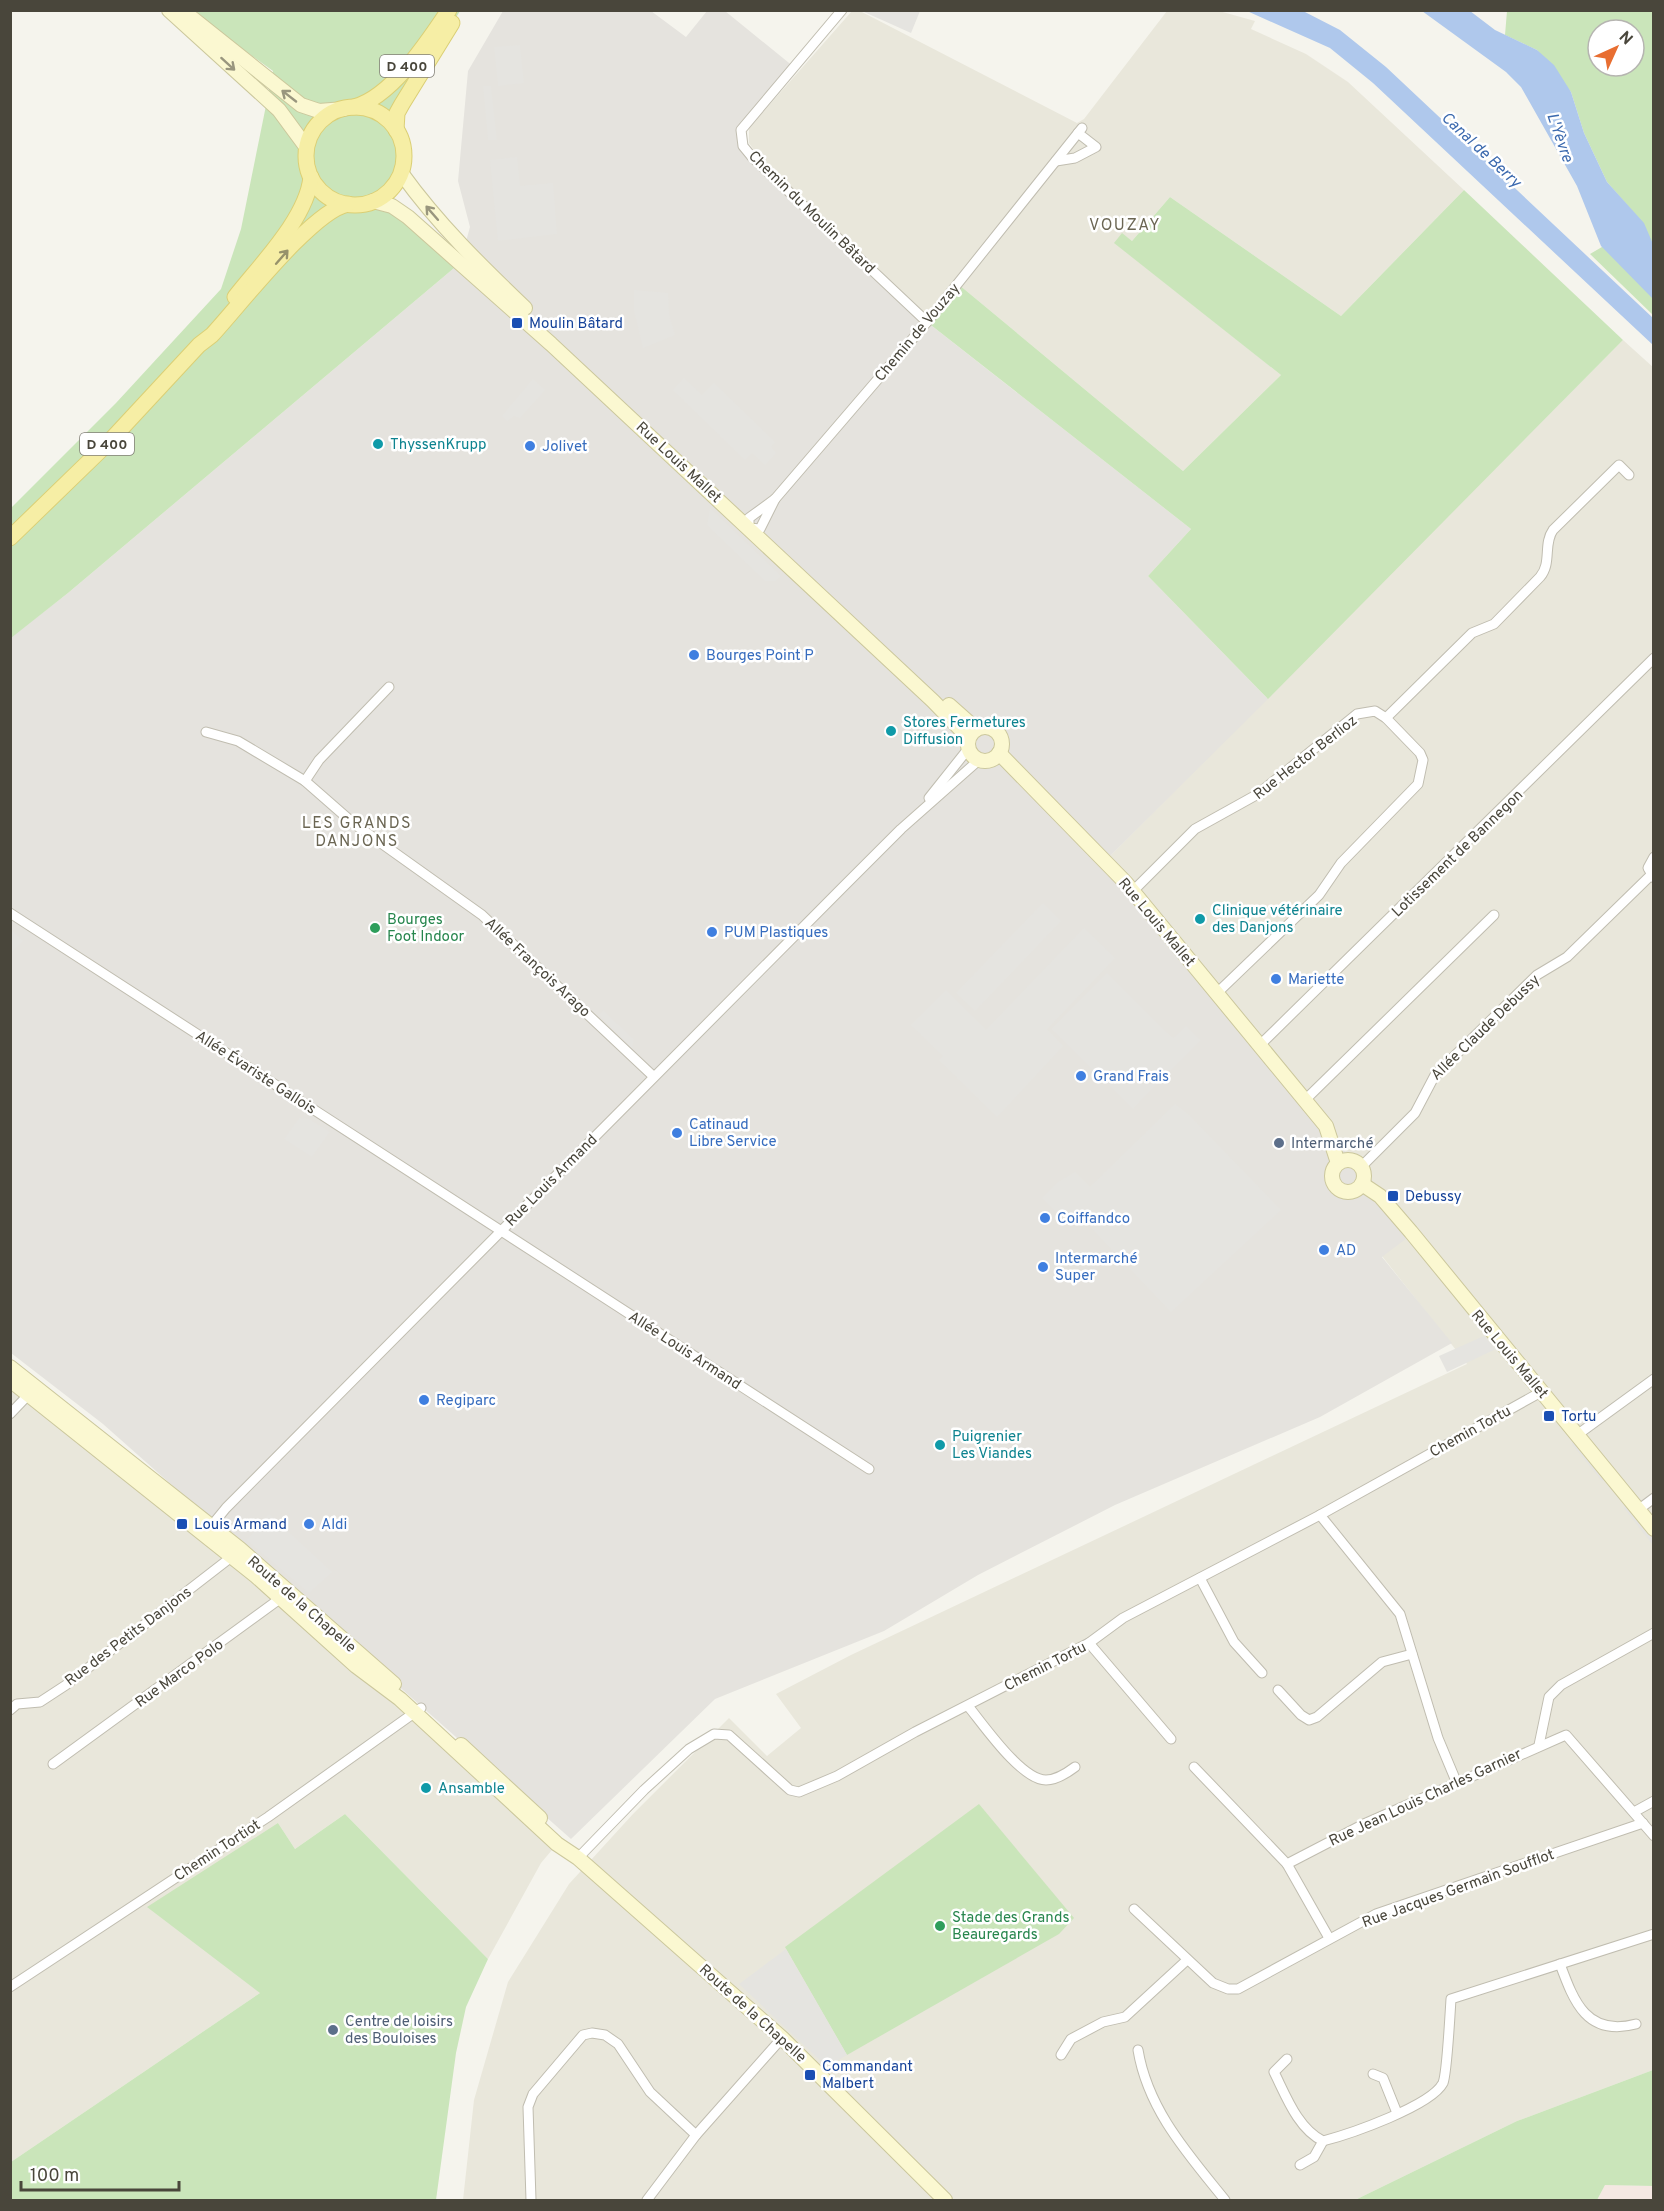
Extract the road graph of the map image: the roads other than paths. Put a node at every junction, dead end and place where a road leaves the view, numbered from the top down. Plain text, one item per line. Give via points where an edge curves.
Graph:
1 (169, 10) edge
2 (182, 10) edge
3 (450, 10) edge
4 (460, 10) edge
5 (842, 10) edge
6 (348, 108) junction
7 (396, 130) junction
8 (307, 148) junction
9 (1056, 161) junction
10 (402, 169) junction
11 (311, 177) junction
12 (373, 201) junction
13 (348, 204) junction
14 (927, 322) junction
15 (199, 345) junction
16 (1629, 476) dead end
17 (775, 499) junction
18 (753, 525) junction
19 (10, 538) edge
20 (1653, 658) edge
21 (389, 687) dead end
22 (1386, 718) junction
23 (976, 729) junction
24 (206, 732) dead end
25 (968, 746) junction
26 (999, 753) junction
27 (980, 760) junction
28 (305, 781) junction
29 (901, 829) junction
30 (1653, 857) edge
31 (1652, 877) edge
32 (1133, 891) junction
33 (10, 914) edge
34 (1494, 915) dead end
35 (1216, 994) junction
36 (1259, 1046) junction
37 (653, 1076) junction
38 (1304, 1101) junction
39 (1338, 1163) junction
40 (1361, 1167) junction
41 (1362, 1184) junction
42 (501, 1231) junction
43 (10, 1367) edge
44 (1653, 1379) edge
45 (10, 1380) edge
46 (33, 1391) junction
47 (1541, 1392) junction
48 (10, 1414) edge
49 (1577, 1435) junction
50 (869, 1469) dead end
51 (1653, 1498) edge
52 (1638, 1510) junction
53 (1320, 1515) junction
54 (1653, 1529) edge
55 (208, 1530) junction
56 (236, 1553) junction
57 (1200, 1578) junction
58 (286, 1595) junction
59 (1653, 1633) edge
60 (1089, 1643) junction
61 (1412, 1654) junction
62 (1262, 1673) dead end
63 (1278, 1690) dead end
64 (968, 1706) junction
65 (10, 1710) edge
66 (418, 1711) junction
67 (1172, 1739) dead end
68 (1539, 1745) junction
69 (68, 1754) junction
70 (75, 1763) dead end
71 (54, 1764) dead end
72 (1076, 1767) dead end
73 (1194, 1767) dead end
74 (1456, 1781) junction
75 (1653, 1801) edge
76 (1634, 1812) junction
77 (1643, 1823) junction
78 (1653, 1836) edge
79 (578, 1858) junction
80 (1287, 1864) junction
81 (1134, 1909) dead end
82 (1653, 1934) edge
83 (1329, 1938) junction
84 (1187, 1960) junction
85 (1560, 1964) junction
86 (10, 1988) edge
87 (1636, 2024) dead end
88 (782, 2038) junction
89 (1138, 2050) dead end
90 (1061, 2055) dead end
91 (1287, 2059) dead end
92 (1374, 2074) dead end
93 (1396, 2113) junction
94 (696, 2135) junction
95 (1323, 2141) junction
96 (1300, 2165) dead end
97 (531, 2200) edge
98 (647, 2200) edge
99 (945, 2200) edge
100 (1225, 2200) edge

1 -> 8 main road via 279,110
6 -> 2 main road via 320,111 301,105
3 - 6 main road, D 400 via 399,74 374,98
4 - 7 main road, D 400 via 397,113
5 - 14 street, Chemin du Moulin Bâtard via 741,130 743,146
6 - 7 main road via 378,113
6 - 8 main road via 319,123
7 - 10 main road via 403,150
8 - 11 main road
9 - 9 street, Chemin de Vouzay via 1080,130 1096,147 1075,158
9 - 14 street, Chemin de Vouzay
10 - 12 main road via 390,190
18 -> 10 main road, Rue Louis Mallet via 468,253 424,204
11 - 13 main road via 322,192
11 - 15 main road, D 400 via 301,209
12 - 13 main road
12 - 18 main road, Rue Louis Mallet via 392,206 408,217
15 -> 13 main road, D 400 via 321,218 337,206
14 - 17 street, Chemin de Vouzay
15 - 19 main road, D 400 via 108,443
16 - 22 street via 1619,465 1553,530 1547,542 1545,571 1540,577 1494,624 1472,633
17 - 18 street, Chemin de Vouzay
17 - 18 street, Chemin de Vouzay
18 - 23 main road, Rue Louis Mallet
18 - 25 main road, Rue Louis Mallet via 933,701 963,732
20 - 36 street, Lotissement de Bannegon
21 - 28 street via 319,760
22 - 32 street, Rue Hector Berlioz via 1375,711 1357,714 1244,804 1195,829
22 - 35 street via 1420,753 1423,760 1419,784 1336,868 1319,895
23 - 25 main road
23 - 26 main road, Rue Louis Mallet via 988,727 998,732 1002,742
24 - 28 street, Allée François Arago via 238,741
25 - 27 main road, Rue Louis Mallet
25 - 29 street, Rue Louis Armand via 956,766
26 - 27 main road via 991,760
26 - 32 main road, Rue Louis Mallet
27 - 29 street, Rue Louis Armand
28 - 37 street, Allée François Arago via 386,848 482,915
29 - 37 street, Rue Louis Armand
30 - 31 street, Allée Claude Debussy via 1648,868
31 - 40 street, Allée Claude Debussy via 1567,957 1537,975 1435,1075 1415,1113
32 - 35 main road, Rue Louis Mallet
33 - 42 street, Allée Évariste Gallois
34 - 38 street
35 - 36 main road, Rue Louis Mallet
36 - 38 main road, Rue Louis Mallet
37 - 42 street, Rue Louis Armand
38 - 39 main road, Rue Louis Mallet via 1326,1126
39 - 40 main road via 1350,1160
39 - 41 main road, Rue Louis Mallet via 1332,1174 1339,1189 1352,1192
40 - 41 main road
41 - 47 main road, Rue Louis Mallet via 1380,1196 1411,1232
42 - 50 street, Allée Louis Armand
42 - 55 street, Rue Louis Armand
43 - 46 main road, Route de la Chapelle
44 - 49 street
45 - 46 main road, Route de la Chapelle
46 - 48 street
46 - 55 main road, Route de la Chapelle
47 - 49 main road, Rue Louis Mallet
47 - 53 street, Chemin Tortu
49 - 52 main road, Rue Louis Mallet
51 - 52 street
52 - 54 main road, Rue Louis Mallet
53 - 57 street, Chemin Tortu
53 - 61 street via 1400,1614
55 - 56 main road, Route de la Chapelle
56 - 58 main road, Route de la Chapelle
56 - 65 street, Rue des Petits Danjons via 66,1685 40,1702 17,1704
57 - 60 street, Chemin Tortu via 1123,1618
57 - 62 street via 1234,1642
58 - 66 main road, Route de la Chapelle
58 - 69 street, Rue Marco Polo
59 - 68 street via 1561,1685 1549,1697
60 - 64 street, Chemin Tortu
60 - 67 street
61 - 63 street via 1382,1662 1310,1720
61 - 74 street via 1437,1738
64 - 72 street via 1024,1771 1045,1780
64 - 79 street, Chemin Tortu via 799,1792 790,1790 729,1735 714,1734 681,1756
66 - 79 main road, Route de la Chapelle via 570,1846
66 - 86 street, Chemin Tortiot via 268,1817
68 - 74 street, Rue Jean Louis Charles Garnier
68 - 76 street, Rue Jean Louis Charles Garnier via 1566,1735
69 - 70 street
69 - 71 street, Rue Marco Polo
73 - 80 street
74 - 80 street, Rue Jean Louis Charles Garnier
75 - 76 street
76 - 77 street
77 - 78 street
77 - 83 street, Rue Jacques Germain Soufflot via 1376,1914
79 - 88 main road, Route de la Chapelle
80 - 83 street
81 - 84 street, Rue Jacques Germain Soufflot
82 - 85 street
83 - 84 street, Rue Jacques Germain Soufflot via 1238,1989 1213,1983
84 - 90 street via 1125,2017 1103,2022 1071,2039
85 - 87 street via 1571,1996 1589,2018 1612,2027
85 - 93 street via 1451,1999 1443,2082 1429,2098
88 - 94 street
88 - 99 main road, Route de la Chapelle
89 - 100 street via 1142,2070 1165,2124
91 - 95 street via 1274,2072 1311,2135
92 - 93 street via 1383,2078
93 - 95 street via 1351,2134
94 - 97 street via 650,2092 618,2044 605,2035 584,2035 533,2094 528,2107
94 - 98 street
95 - 96 street via 1314,2157

